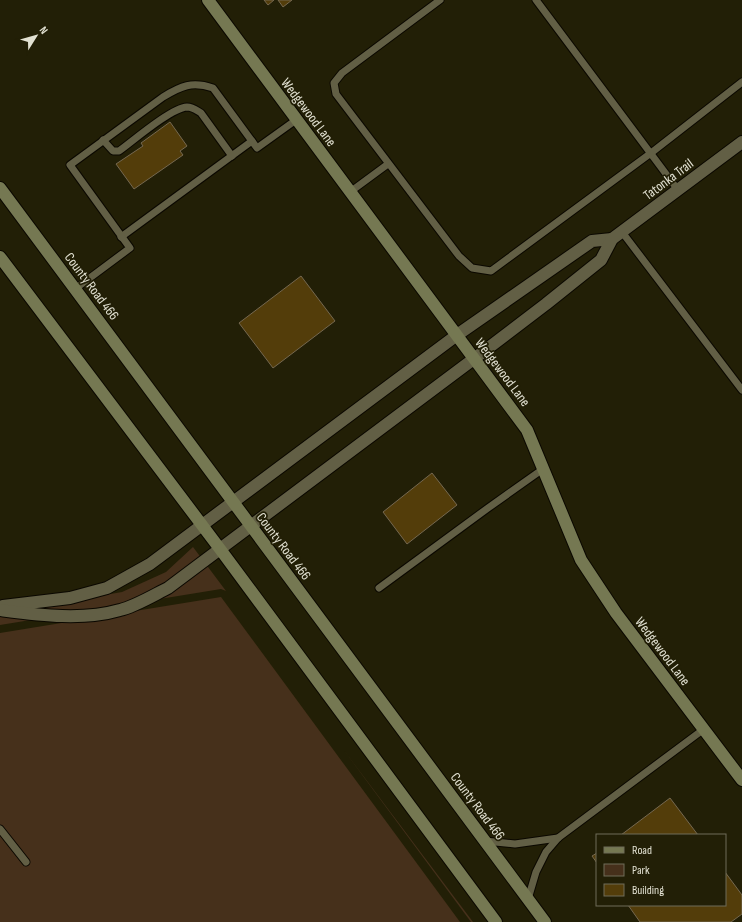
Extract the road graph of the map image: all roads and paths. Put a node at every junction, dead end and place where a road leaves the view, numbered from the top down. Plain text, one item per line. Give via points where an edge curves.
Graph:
1 (208, 0) edge
2 (440, 0) edge
3 (536, 0) edge
4 (742, 82) edge
5 (296, 120) junction
6 (103, 140) junction
7 (252, 141) junction
8 (742, 142) edge
9 (650, 153) junction
10 (232, 156) junction
11 (388, 164) junction
12 (0, 188) edge
13 (678, 190) junction
14 (350, 192) junction
15 (622, 232) junction
16 (122, 236) junction
17 (612, 239) junction
18 (0, 257) edge
19 (75, 289) junction
20 (457, 335) junction
21 (474, 358) junction
22 (742, 390) edge
23 (543, 469) junction
24 (233, 502) junction
25 (202, 525) junction
26 (251, 526) junction
27 (220, 549) junction
28 (379, 588) dead end
29 (0, 606) edge
30 (0, 610) edge
31 (704, 729) junction
32 (742, 780) edge
33 (0, 829) edge
34 (558, 838) junction
35 (485, 841) junction
36 (26, 862) dead end
37 (528, 899) junction
38 (496, 922) edge
39 (545, 922) edge

1 - 5 main road, Wedgewood Lane
2 - 11 lane via 342,73 334,83 336,94
3 - 9 lane
4 - 9 lane
5 - 7 lane via 257,148
5 - 14 main road, Wedgewood Lane
6 - 7 lane via 178,88 203,84 213,88
6 - 10 lane via 113,151 119,151 170,114 187,107 201,113
6 - 16 lane via 70,165
7 - 10 lane
8 - 13 street, Tatonka Trail
9 - 11 lane via 491,271 472,268 459,256
9 - 13 lane
10 - 16 lane
11 - 14 lane
12 - 19 main road, County Road 466
13 - 15 street, Tatonka Trail
14 - 20 main road, Wedgewood Lane
15 - 17 street, Tatonka Trail
15 - 22 lane
16 - 19 lane via 130,248
17 - 20 street via 592,241
17 - 21 street via 601,260
18 - 25 main road
19 - 24 main road, County Road 466
20 - 21 main road, Wedgewood Lane
20 - 24 street
21 - 23 main road, Wedgewood Lane via 527,430
21 - 26 street
23 - 28 lane
23 - 31 main road, Wedgewood Lane via 581,560 616,613
24 - 25 street
24 - 26 main road, County Road 466
25 - 27 main road
25 - 29 street via 150,564 108,588 70,598
26 - 27 street
26 - 35 main road, County Road 466
27 - 30 street via 168,588 121,610 85,616
27 - 38 main road
31 - 32 main road, Wedgewood Lane
31 - 34 lane
33 - 36 lane
34 - 35 lane via 514,844
34 - 37 lane via 546,852 536,872
35 - 37 main road, County Road 466
37 - 39 main road, County Road 466

